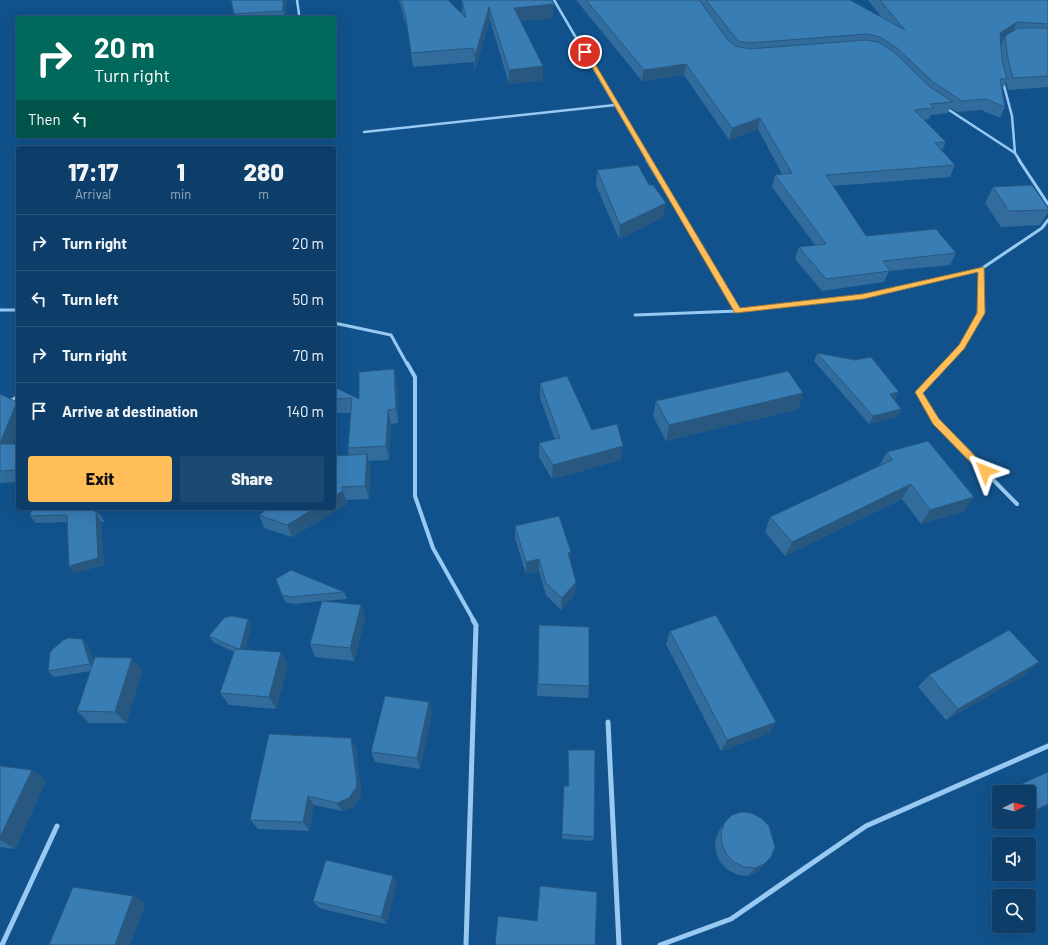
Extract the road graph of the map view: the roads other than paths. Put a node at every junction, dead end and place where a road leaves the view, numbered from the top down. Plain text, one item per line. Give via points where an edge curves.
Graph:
1 (297, 0) edge
2 (554, 0) edge
3 (299, 14) dead end
4 (1002, 79) edge
5 (615, 105) junction
6 (945, 108) edge
7 (364, 132) dead end
8 (1014, 153) junction
9 (1048, 204) edge
10 (1048, 220) edge
11 (982, 269) junction
12 (0, 310) edge
13 (16, 310) edge
14 (738, 311) junction
15 (635, 315) dead end
16 (336, 323) edge
17 (16, 397) edge
18 (0, 407) edge
19 (1017, 504) dead end
20 (608, 722) dead end
21 (1048, 746) edge
22 (57, 826) dead end
23 (2, 945) edge
24 (466, 945) edge
25 (619, 945) edge
26 (660, 945) edge

1 - 3 street
2 - 5 street
4 - 8 street via 1012,116
5 - 7 street
5 - 14 street
6 - 8 street
8 - 9 street
10 - 11 street via 1042,228
11 - 14 street via 863,297
11 - 19 street via 981,313 962,347 919,392 936,422
12 - 13 street
14 - 15 street
16 - 24 street via 391,335 415,377 415,496 433,548 476,625
17 - 18 street
20 - 25 street
21 - 26 street via 866,826 731,919
22 - 23 street

